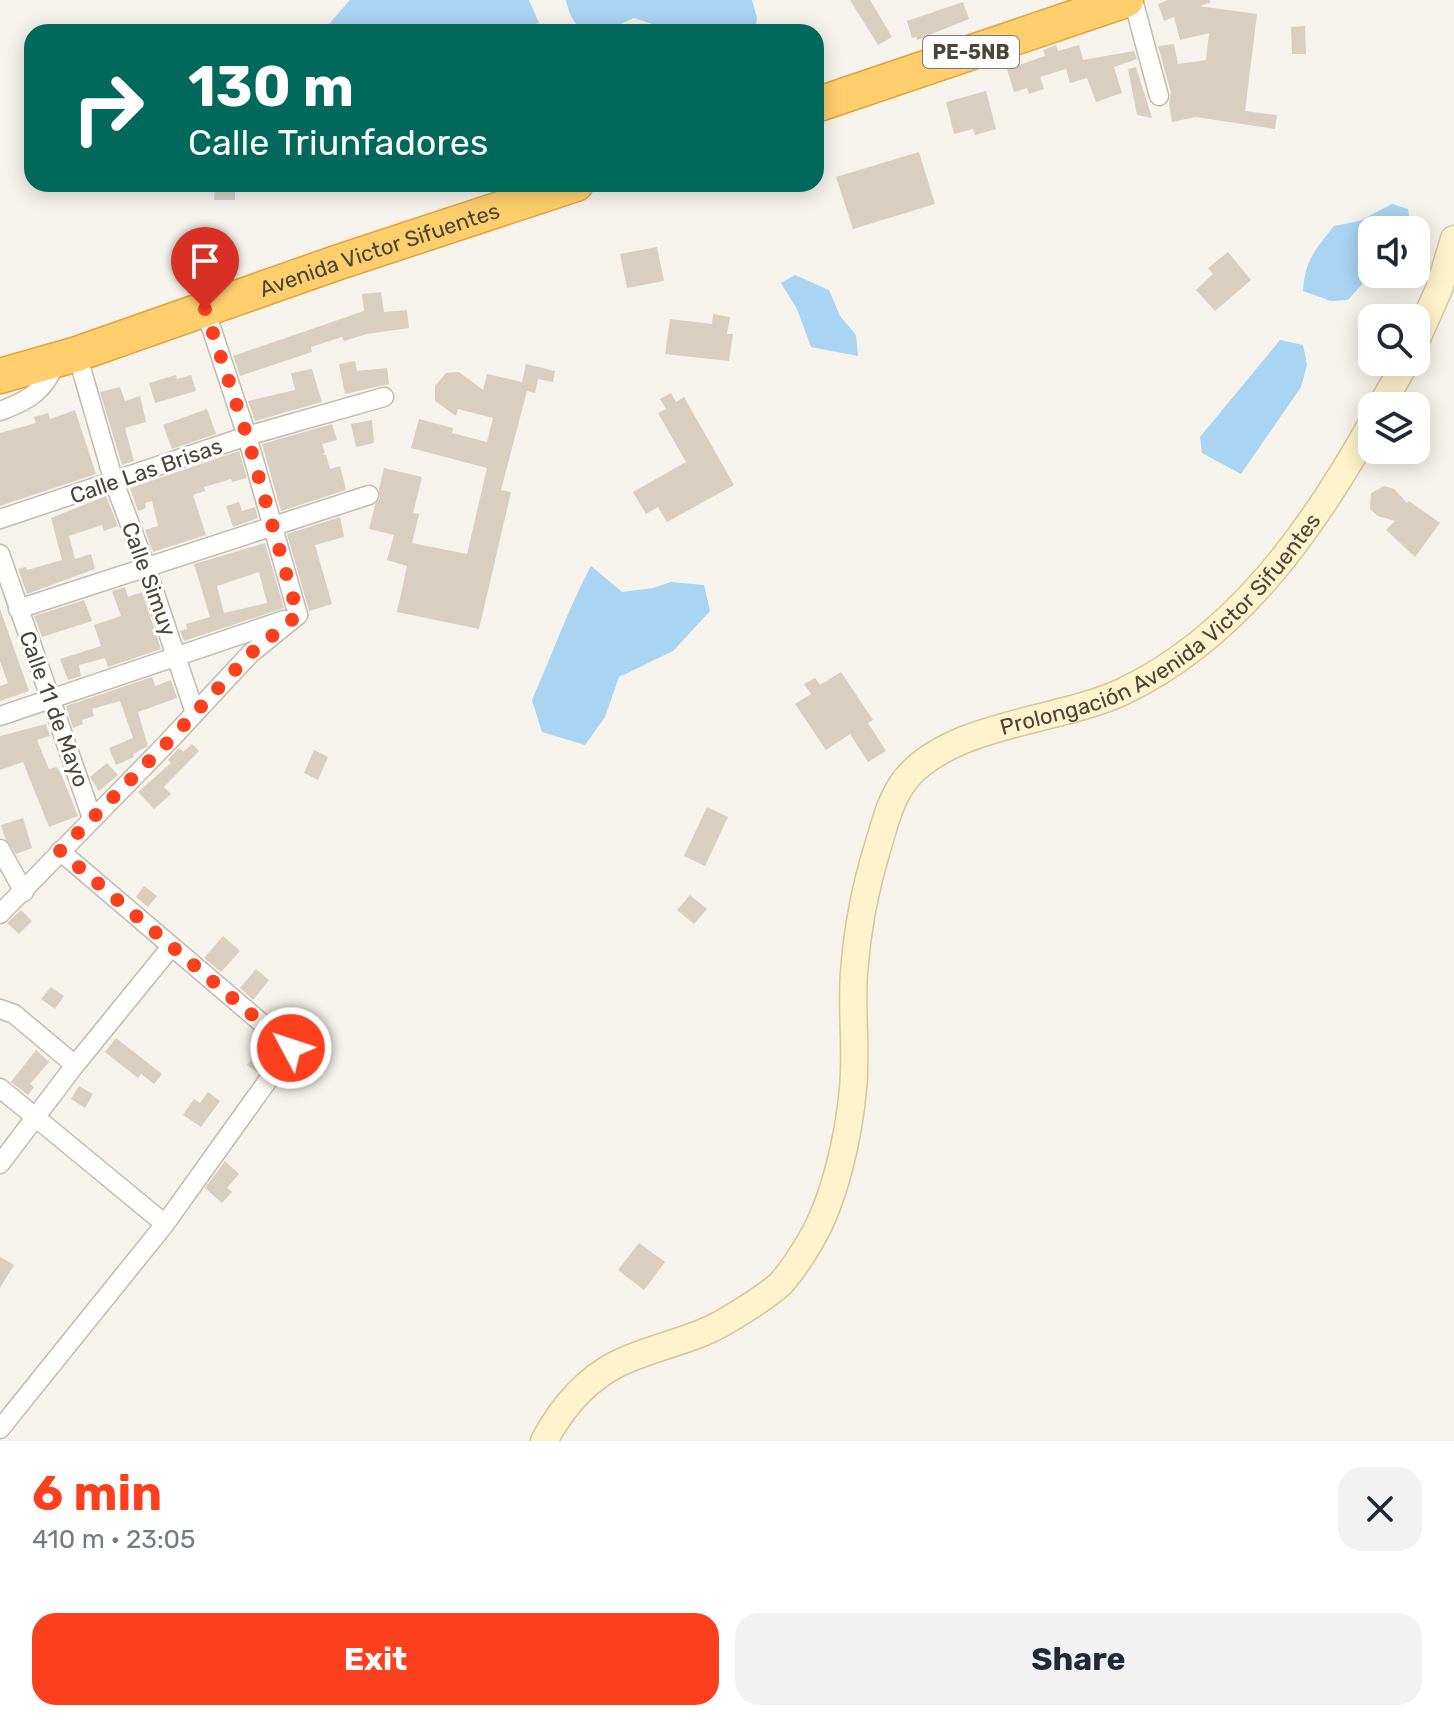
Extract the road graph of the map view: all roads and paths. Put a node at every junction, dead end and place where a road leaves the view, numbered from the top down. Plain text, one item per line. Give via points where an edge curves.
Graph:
1 (1126, 0) edge
2 (1133, 0) edge
3 (1159, 96) dead end
4 (824, 102) edge
5 (552, 192) edge
6 (1454, 239) edge
7 (205, 309) junction
8 (1430, 309) edge
9 (67, 357) junction
10 (0, 376) edge
11 (384, 397) dead end
12 (0, 411) edge
13 (247, 436) junction
14 (1358, 446) edge
15 (114, 482) junction
16 (369, 495) dead end
17 (0, 519) edge
18 (273, 526) junction
19 (0, 554) edge
20 (146, 567) junction
21 (18, 609) junction
22 (298, 615) junction
23 (176, 655) junction
24 (50, 699) junction
25 (195, 713) junction
26 (0, 716) edge
27 (92, 818) junction
28 (60, 851) junction
29 (1, 854) edge
30 (24, 892) junction
31 (0, 914) edge
32 (171, 947) junction
33 (0, 1009) edge
34 (75, 1065) junction
35 (0, 1088) edge
36 (36, 1117) junction
37 (0, 1164) edge
38 (165, 1224) junction
39 (0, 1429) edge
40 (544, 1441) edge

1 - 4 highway, PE-5NB
2 - 3 street
5 - 7 highway, Avenida Victor Sifuentes
6 - 8 street
7 - 9 highway, Avenida Victor Sifuentes
7 - 13 street
9 - 10 highway, Avenida Victor Sifuentes
9 - 12 street via 38,392
9 - 15 street, Calle Simuy
11 - 13 street, Calle Las Brisas
13 - 15 street, Calle Las Brisas
13 - 18 street
14 - 40 street, Prolongación Avenida Victor Sifuentes via 1313,522 1206,640 1122,692 957,742 927,759 905,781 891,804 859,920 853,1089 829,1199 812,1239 781,1284 714,1328 616,1364 575,1394
15 - 17 street, Calle Las Brisas
15 - 20 street, Calle Simuy
16 - 18 street
18 - 20 street
18 - 22 street
19 - 21 street, Calle 11 de Mayo
20 - 21 street
20 - 23 street, Calle Simuy
21 - 24 street, Calle 11 de Mayo
22 - 23 street
22 - 25 street via 250,654
23 - 24 street
23 - 25 street, Calle Simuy
24 - 26 street
24 - 27 street, Calle 11 de Mayo
25 - 27 street
27 - 28 street
28 - 30 street
28 - 32 street
29 - 30 street
30 - 31 street
32 - 34 street
32 - 38 street via 291,1048
33 - 34 street via 14,1014
34 - 36 street
35 - 36 street
36 - 37 street
36 - 38 street
38 - 39 street

